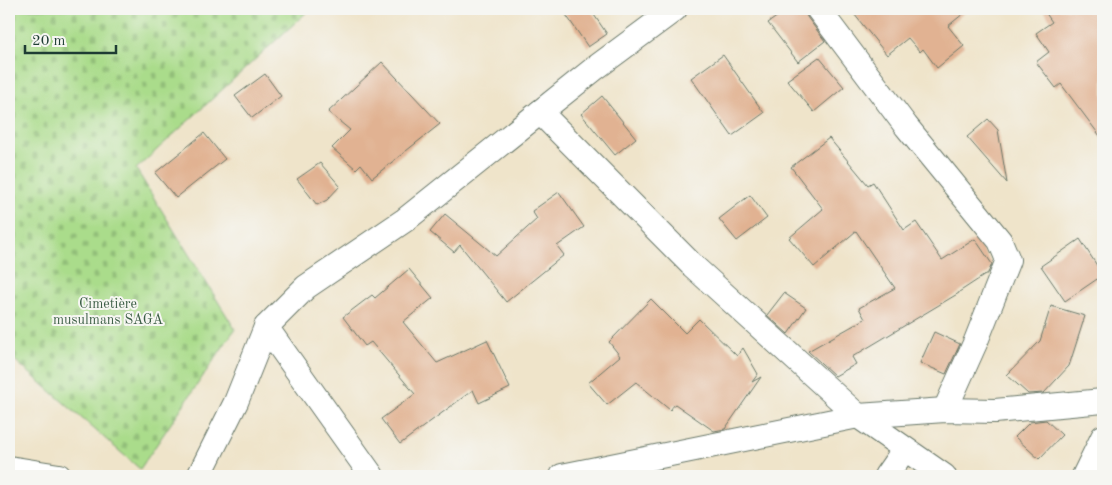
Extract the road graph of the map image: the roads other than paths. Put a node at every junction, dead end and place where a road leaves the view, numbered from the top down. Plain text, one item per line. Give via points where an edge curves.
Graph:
1 (675, 9) edge
2 (818, 9) edge
3 (540, 112) junction
4 (266, 327) junction
5 (1103, 401) edge
6 (945, 410) junction
7 (858, 416) junction
8 (1103, 437) edge
9 (904, 450) junction
10 (9, 468) edge
11 (59, 476) edge
12 (199, 476) edge
13 (372, 476) edge
14 (562, 476) edge
15 (886, 476) edge
16 (944, 476) edge
17 (1084, 476) edge

1 - 3 street
2 - 6 street via 1006,252 1008,260
3 - 4 street via 405,220 306,287
3 - 7 street via 693,266
4 - 12 street via 236,402
4 - 13 street
5 - 6 street via 995,411
6 - 7 street
7 - 9 street
7 - 14 street
8 - 17 street
9 - 15 street
9 - 16 street
10 - 11 street

